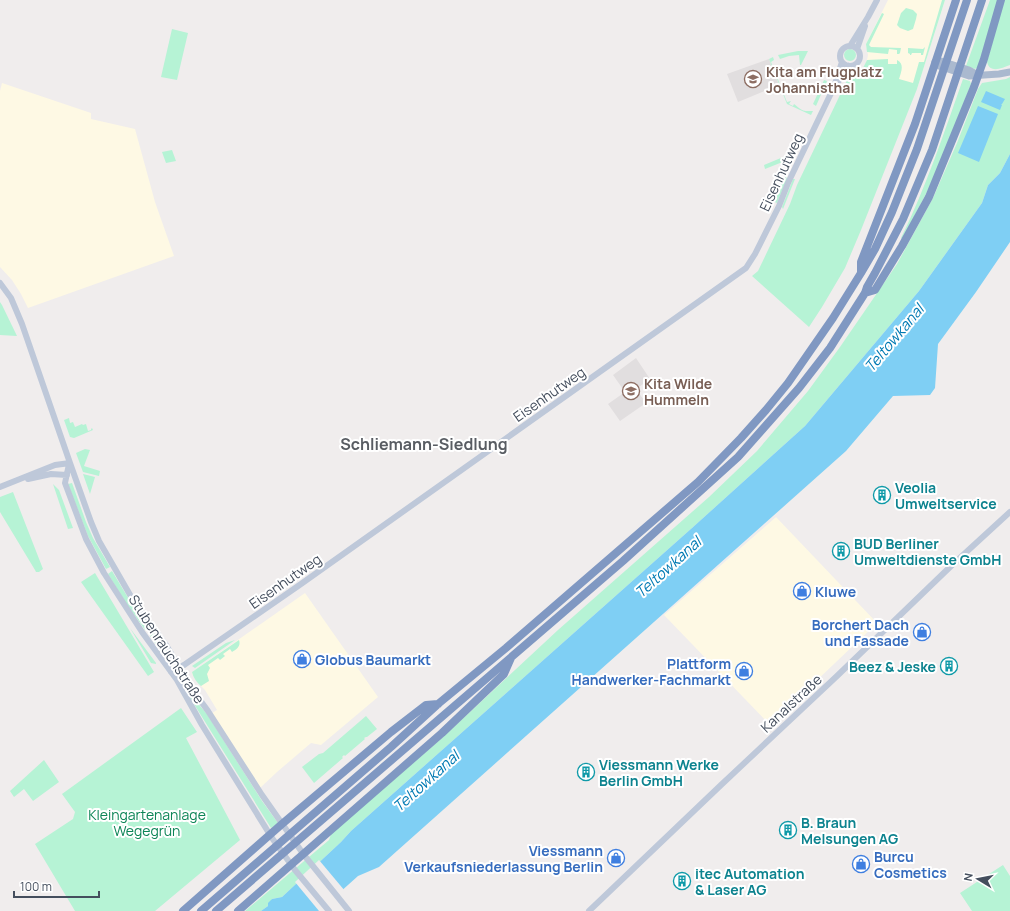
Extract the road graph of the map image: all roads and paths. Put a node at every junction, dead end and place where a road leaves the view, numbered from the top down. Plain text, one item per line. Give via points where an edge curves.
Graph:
1 (876, 0) edge
2 (956, 0) edge
3 (967, 0) edge
4 (982, 0) edge
5 (1001, 0) edge
6 (868, 17) junction
7 (850, 46) junction
8 (857, 49) junction
9 (842, 62) junction
10 (935, 62) junction
11 (849, 66) junction
12 (1010, 72) edge
13 (978, 75) junction
14 (834, 87) junction
15 (861, 273) junction
16 (0, 283) edge
17 (865, 293) junction
18 (70, 463) junction
19 (67, 475) junction
20 (12, 482) junction
21 (0, 487) edge
22 (1010, 512) edge
23 (511, 657) junction
24 (180, 667) junction
25 (171, 672) junction
26 (438, 704) junction
27 (284, 826) junction
28 (271, 836) junction
29 (302, 852) junction
30 (292, 866) junction
31 (183, 911) edge
32 (201, 911) edge
33 (216, 911) edge
34 (238, 911) edge
35 (329, 911) edge
36 (350, 911) edge
37 (589, 911) edge

1 - 6 street, Eisenhutweg
2 - 10 highway
3 - 15 highway via 917,149 892,212
4 - 17 highway via 932,150 903,219
5 - 13 highway
6 - 7 street, Eisenhutweg
6 - 8 street, Eisenhutweg
7 - 8 street
7 - 9 street, Eisenhutweg via 840,53
8 - 11 street, Eisenhutweg via 860,56 858,61
9 - 11 street
9 - 14 street, Eisenhutweg
10 - 13 main road via 941,61
10 - 15 highway via 904,152 861,262
11 - 14 street, Eisenhutweg
12 - 13 main road
13 - 17 highway via 929,197 874,290
14 - 24 street, Eisenhutweg via 756,254 746,268 290,592
15 - 26 highway via 788,383 698,482
16 - 18 street, Stubenrauchstraße via 11,298 29,342
17 - 23 highway via 830,348 799,388 738,457 623,561
18 - 19 street, Stubenrauchstraße
18 - 20 street via 55,465
18 - 24 street, Stubenrauchstraße via 99,542 133,600
19 - 20 street via 51,474
19 - 25 street, Stubenrauchstraße via 65,483 86,539 118,596
20 - 21 street
22 - 37 street, Kanalstraße
23 - 29 highway via 504,674 442,733
23 - 33 highway
24 - 25 street, Eisenhutweg
24 - 27 street, Stubenrauchstraße
25 - 28 street, Stubenrauchstraße
26 - 27 highway via 426,705 390,732
26 - 32 highway
27 - 28 highway
27 - 29 street, Stubenrauchstraße
28 - 30 street, Stubenrauchstraße
28 - 31 highway
29 - 30 highway
29 - 36 street
30 - 34 highway
30 - 35 street, Stubenrauchstraße

